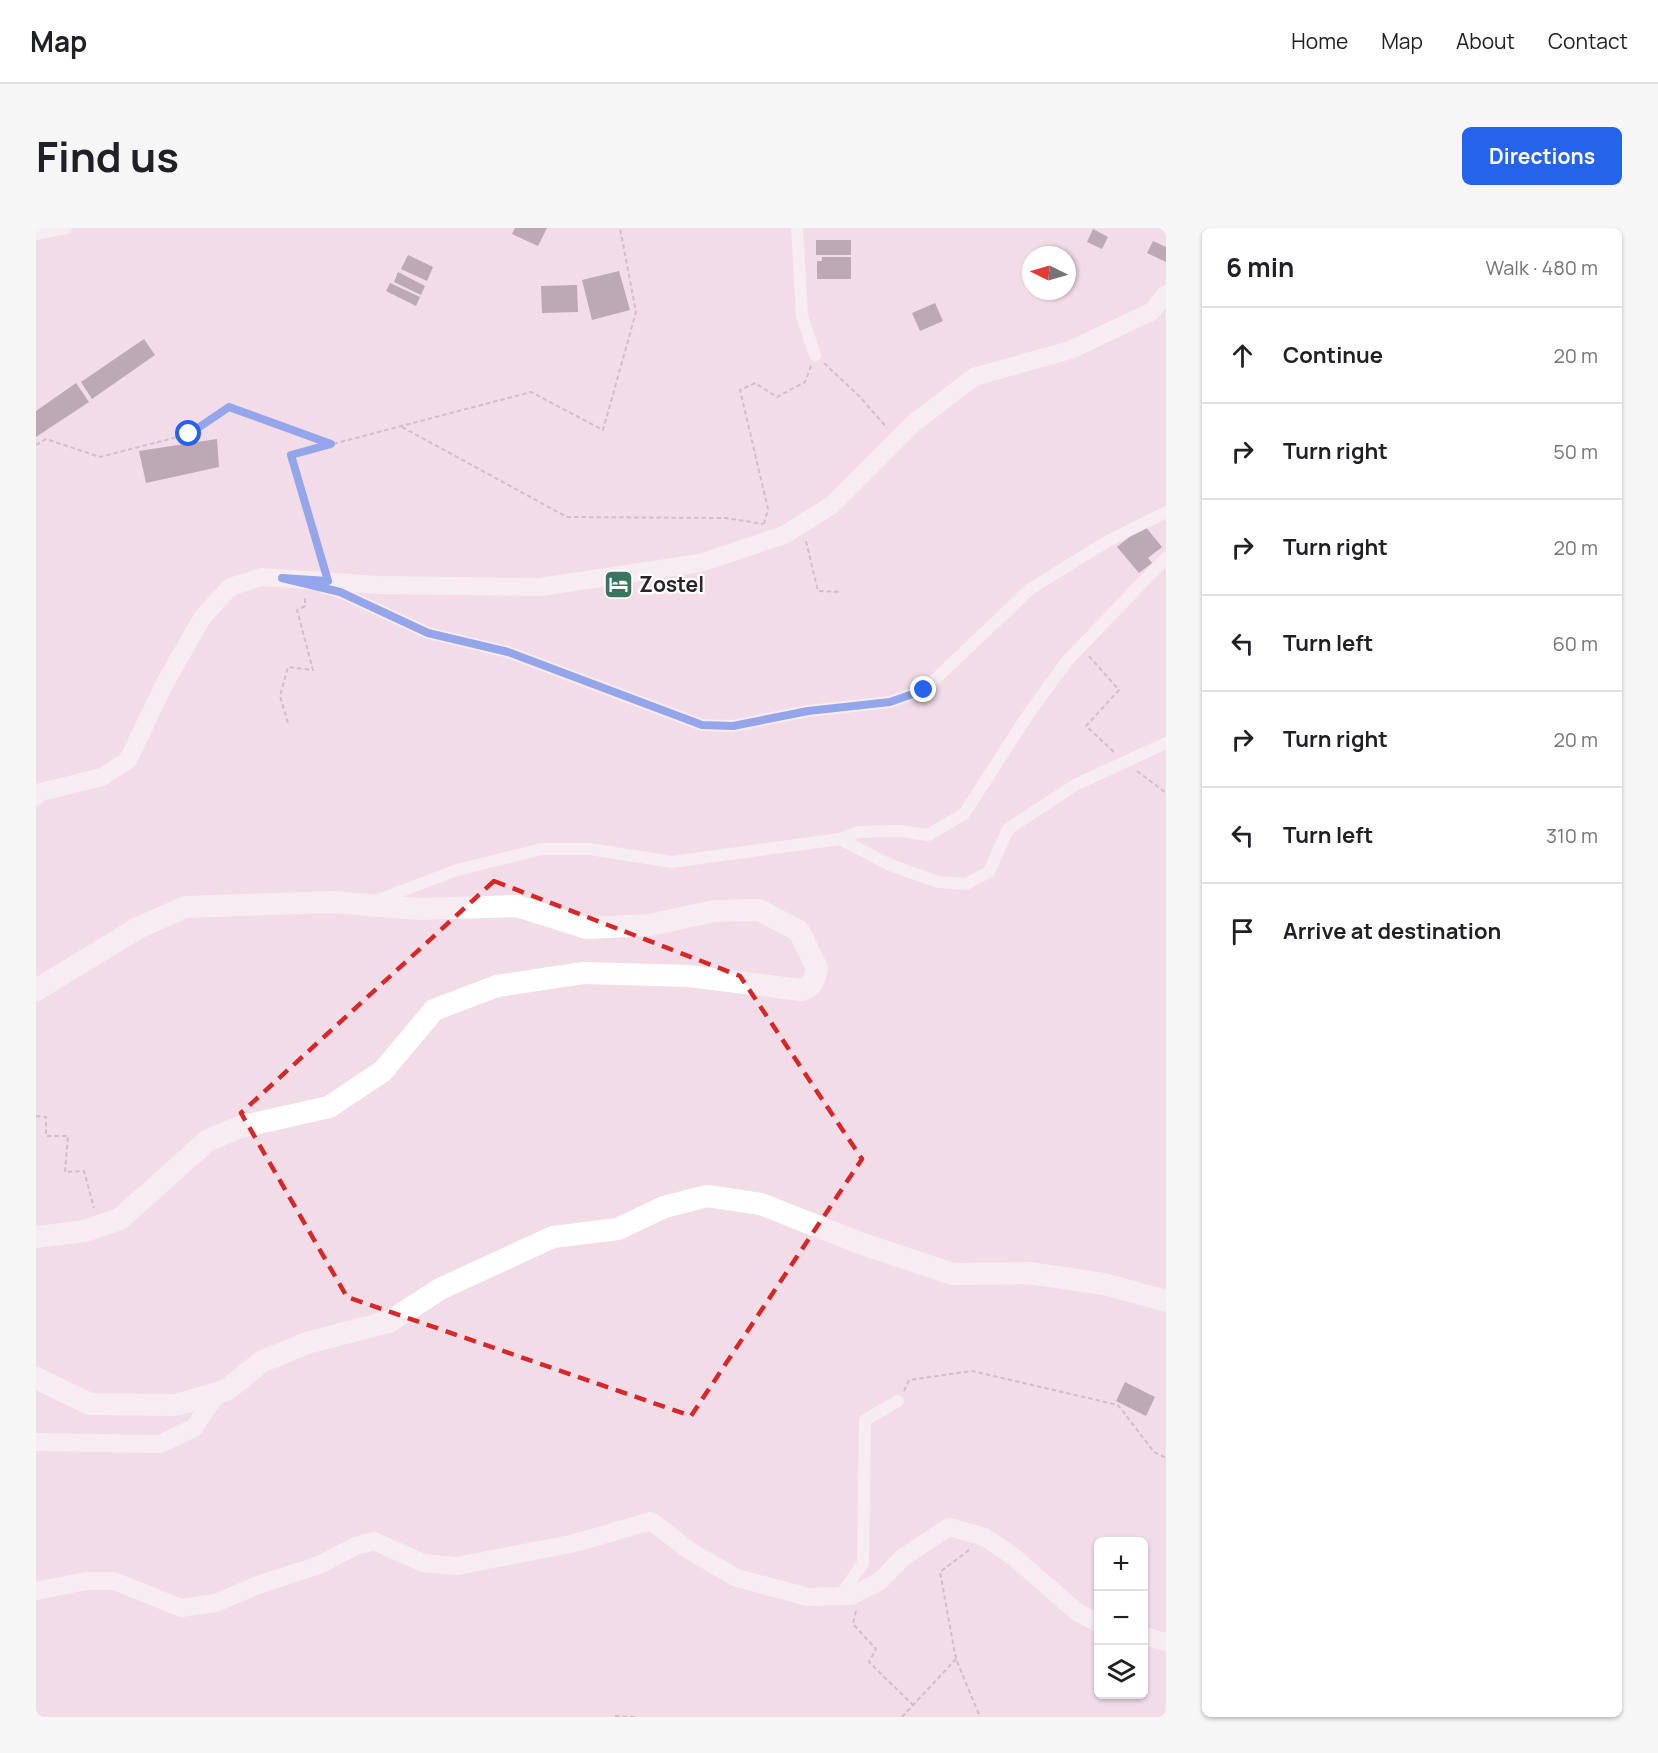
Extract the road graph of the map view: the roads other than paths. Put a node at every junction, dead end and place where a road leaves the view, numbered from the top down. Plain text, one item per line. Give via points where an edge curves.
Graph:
1 (66, 228) edge
2 (797, 228) edge
3 (41, 233) edge
4 (36, 242) edge
5 (1166, 294) edge
6 (815, 355) road end
7 (1166, 512) edge
8 (1166, 558) edge
9 (282, 578) junction
10 (1166, 743) edge
11 (36, 796) edge
12 (840, 839) junction
13 (365, 905) junction
14 (36, 990) edge
15 (36, 1237) edge
16 (1166, 1301) edge
17 (36, 1378) edge
18 (218, 1392) junction
19 (898, 1401) road end
20 (36, 1442) edge
21 (36, 1591) edge
22 (840, 1596) junction
23 (1094, 1621) edge
24 (1148, 1637) edge
25 (1166, 1642) edge

1 - 3 street
2 - 6 street via 802,316
3 - 4 street
5 - 9 street via 1151,312 1070,350 974,376 914,423 832,505 784,535 700,563 540,587 379,585
7 - 9 street via 1108,541 1030,589 924,690 890,702 808,711 733,726 702,725 508,652 428,633 340,592
8 - 12 street via 1067,661 964,814 928,836 899,831 858,832
9 - 11 street via 261,577 230,587 202,618 128,760 102,777
10 - 12 street via 1075,785 1008,829 989,872 966,884 938,882 890,865
12 - 13 street via 672,862 590,849 542,849 457,870
13 - 14 highway via 331,902 185,907 138,928
13 - 15 highway via 419,909 518,906 587,928 650,925 714,911 759,910 799,931 817,968 813,983 801,990 689,976 583,973 497,986 434,1010 383,1071 329,1107 240,1127 207,1142 120,1219 85,1232
16 - 18 highway via 1104,1284 1029,1273 953,1274 761,1204 707,1196 664,1207 618,1229 553,1237 440,1288 391,1321 307,1343 261,1362 227,1390
17 - 18 highway via 90,1404 176,1405
18 - 20 street via 194,1428 160,1444
19 - 22 street via 865,1419 863,1563
21 - 22 street via 86,1581 114,1581 181,1608 216,1603 374,1541 423,1563 457,1566 574,1543 651,1521 690,1551 737,1578 808,1597
22 - 23 street via 851,1596 880,1581 902,1557 949,1527 985,1537 1077,1612
24 - 25 street

